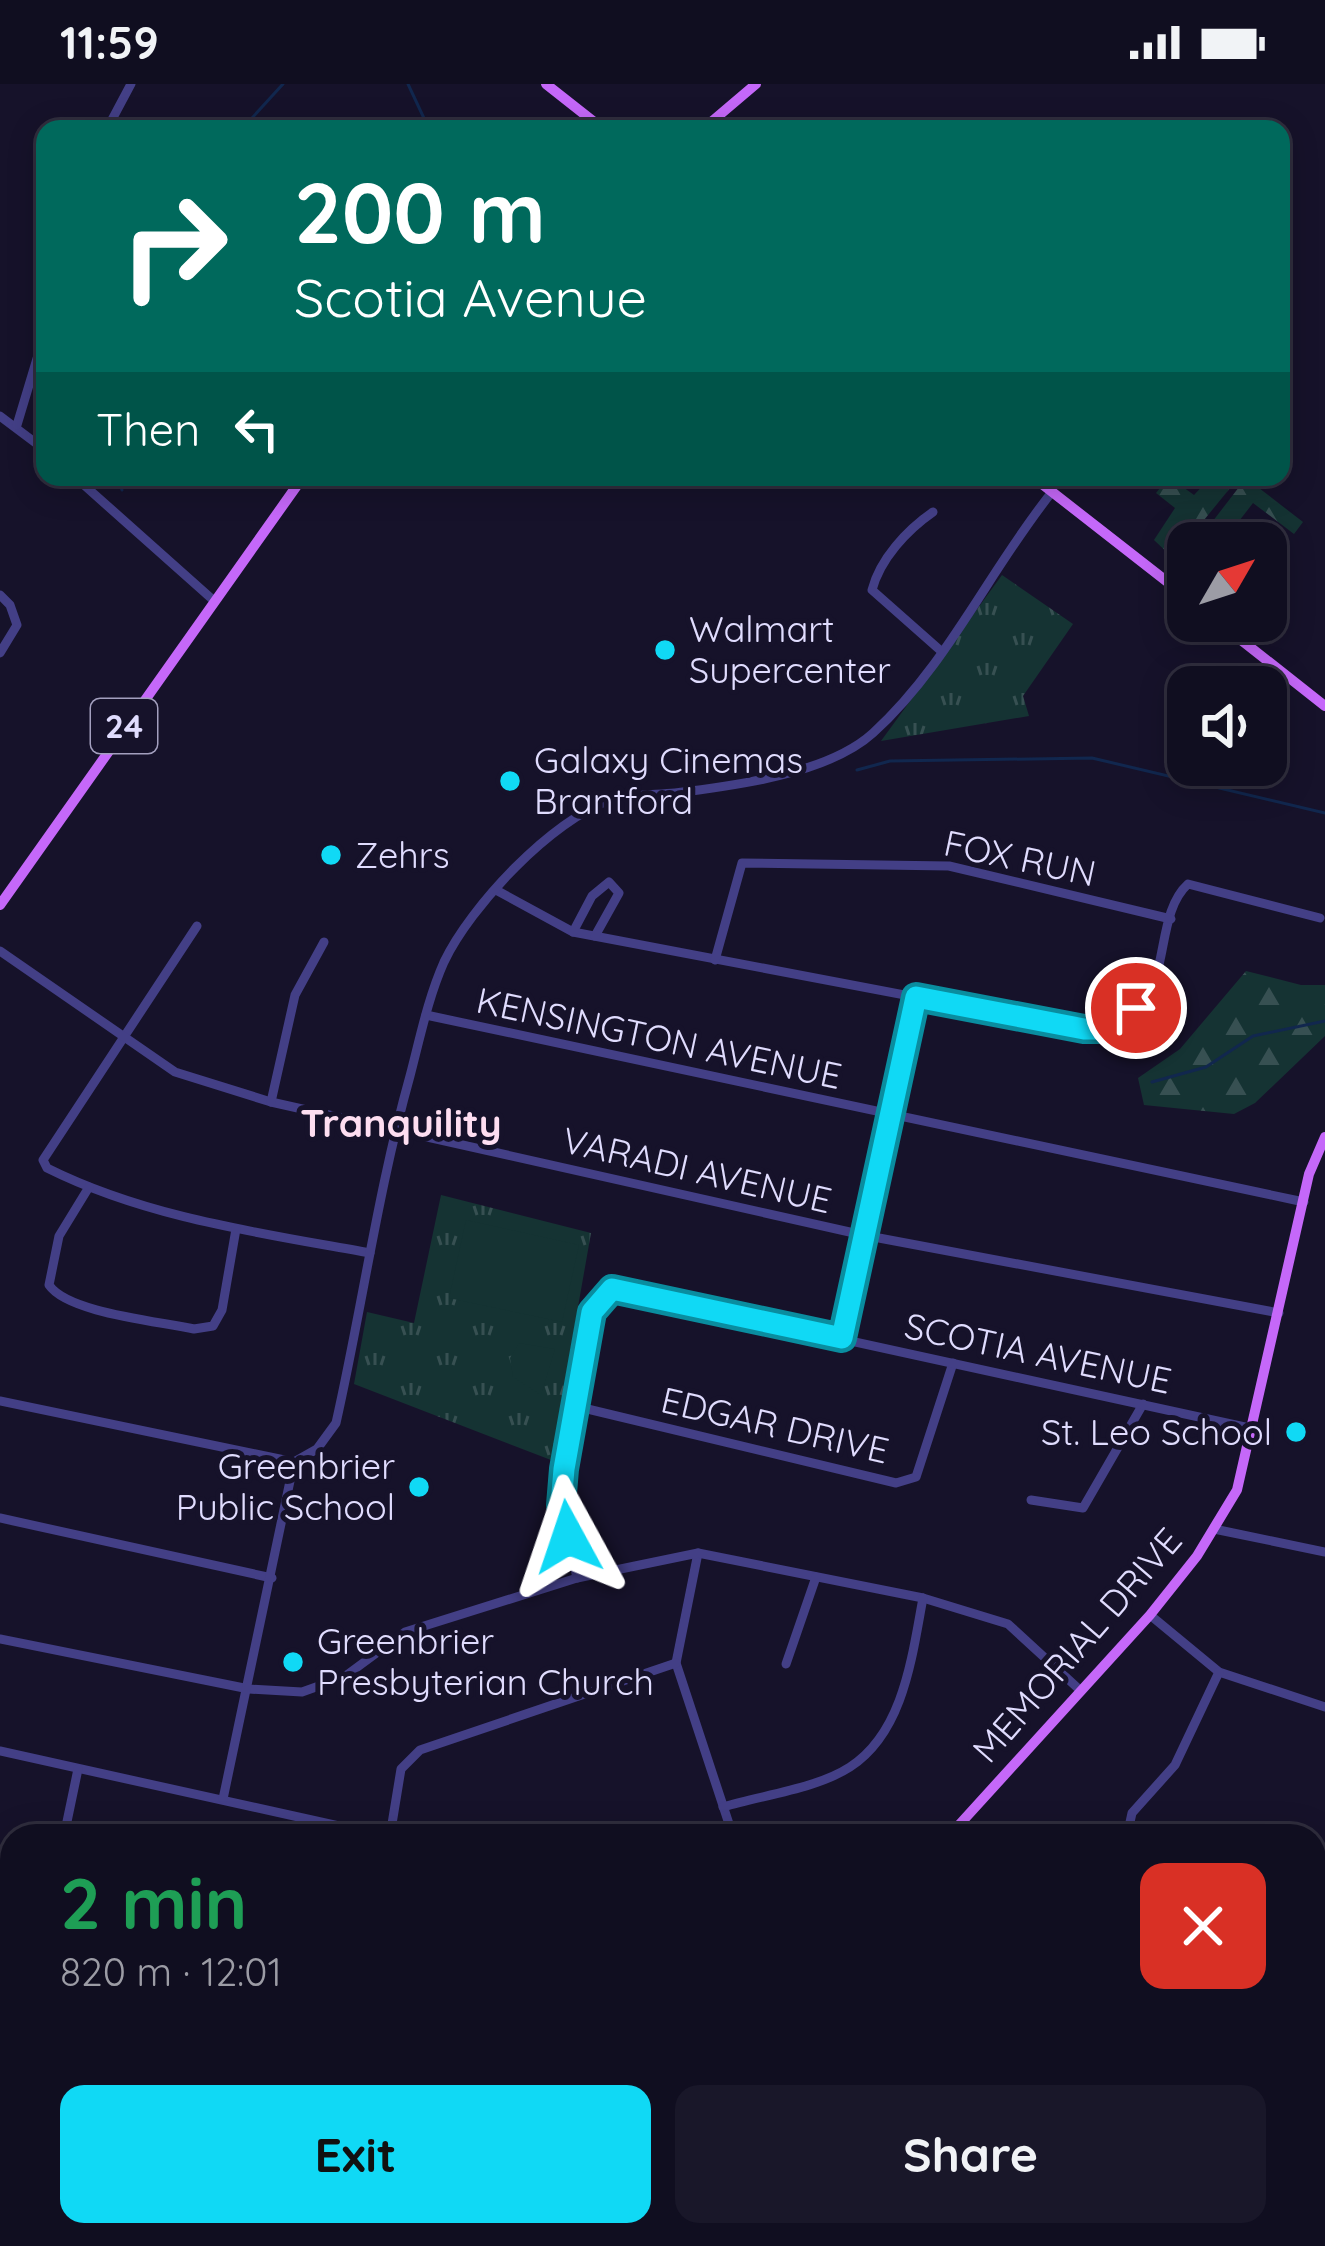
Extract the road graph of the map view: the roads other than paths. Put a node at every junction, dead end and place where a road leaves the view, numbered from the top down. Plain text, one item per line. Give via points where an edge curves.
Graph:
1 (131, 84) edge
2 (546, 84) edge
3 (756, 84) edge
4 (112, 120) edge
5 (592, 120) edge
6 (714, 120) edge
7 (36, 362) edge
8 (0, 416) edge
9 (17, 425) junction
10 (36, 442) edge
11 (85, 486) edge
12 (296, 486) edge
13 (1044, 486) edge
14 (1052, 492) junction
15 (933, 512) dead end
16 (1167, 582) edge
17 (0, 595) edge
18 (212, 599) junction
19 (1244, 642) edge
20 (941, 651) junction
21 (0, 653) edge
22 (1325, 706) edge
23 (496, 890) junction
24 (0, 905) edge
25 (1319, 918) dead end
26 (1171, 919) junction
27 (196, 926) dead end
28 (573, 932) junction
29 (595, 936) junction
30 (324, 942) dead end
31 (0, 950) edge
32 (715, 960) junction
33 (916, 997) junction
34 (426, 1015) junction
35 (121, 1035) junction
36 (271, 1102) junction
37 (889, 1116) junction
38 (395, 1130) junction
39 (1325, 1137) edge
40 (89, 1187) junction
41 (1304, 1202) junction
42 (236, 1228) junction
43 (863, 1235) junction
44 (370, 1253) junction
45 (1279, 1313) junction
46 (842, 1338) junction
47 (952, 1363) junction
48 (0, 1401) edge
49 (1143, 1404) junction
50 (575, 1406) junction
51 (1254, 1429) junction
52 (294, 1462) junction
53 (1031, 1500) dead end
54 (0, 1518) edge
55 (1214, 1529) junction
56 (1325, 1552) edge
57 (698, 1553) junction
58 (816, 1577) junction
59 (272, 1578) junction
60 (577, 1578) junction
61 (923, 1598) junction
62 (1150, 1615) junction
63 (0, 1639) edge
64 (676, 1663) junction
65 (786, 1664) dead end
66 (1219, 1672) junction
67 (249, 1689) junction
68 (1081, 1691) junction
69 (1325, 1707) edge
70 (0, 1751) edge
71 (78, 1769) junction
72 (223, 1799) junction
73 (723, 1807) junction
74 (67, 1824) edge
75 (334, 1824) edge
76 (390, 1824) edge
77 (729, 1824) edge
78 (960, 1824) edge
79 (1130, 1824) edge

1 - 4 street
2 - 5 main road
3 - 6 main road
7 - 9 street
8 - 9 street
9 - 10 street
11 - 18 street
12 - 18 main road, 24
13 - 14 main road
14 - 16 main road
14 - 20 street
15 - 20 street via 877,572 872,590
17 - 21 street via 16,625
18 - 24 main road, 24
19 - 22 main road
20 - 23 street via 871,736 838,754 743,785 612,800 538,846
23 - 28 street
23 - 34 street via 446,959
25 - 26 street via 1188,884
26 - 32 street, FOX RUN via 949,866 742,863
26 - 33 street via 1155,988 1101,1029
27 - 35 street
28 - 29 street
28 - 29 street via 609,882 617,902
29 - 32 street
30 - 36 street via 295,994
31 - 35 street, VARADI AVENUE
32 - 33 street
33 - 37 street
34 - 37 street, KENSINGTON AVENUE
34 - 38 street
35 - 36 street, VARADI AVENUE via 176,1072
35 - 40 street via 43,1160
36 - 38 street, VARADI AVENUE
37 - 41 street, KENSINGTON AVENUE
37 - 43 street
38 - 43 street, VARADI AVENUE
38 - 44 street
39 - 41 main road, MEMORIAL DRIVE
40 - 42 street
40 - 42 street via 59,1237 49,1285 78,1304 194,1329 213,1326
41 - 45 main road, MEMORIAL DRIVE
42 - 44 street
43 - 45 street, VARADI AVENUE
43 - 46 street
44 - 52 street via 336,1423
45 - 51 main road, MEMORIAL DRIVE
46 - 47 street, SCOTIA AVENUE
46 - 50 street, SCOTIA AVENUE via 612,1289 592,1312
47 - 49 street, SCOTIA AVENUE
47 - 50 street, EDGAR DRIVE via 916,1477 896,1483
48 - 52 street
49 - 51 street, SCOTIA AVENUE
49 - 53 street via 1083,1508
50 - 60 street, SCOTIA AVENUE via 561,1505
51 - 55 main road, MEMORIAL DRIVE via 1237,1490
52 - 59 street
54 - 59 street
55 - 56 street
55 - 62 main road, MEMORIAL DRIVE
57 - 58 street
57 - 60 street
57 - 64 street
58 - 61 street
58 - 65 street
59 - 67 street
60 - 67 street via 405,1631 344,1677 302,1692
61 - 68 street via 1008,1624
61 - 73 street via 906,1688 869,1752 846,1770
62 - 66 street
62 - 68 main road, MEMORIAL DRIVE
63 - 67 street
64 - 73 street
64 - 76 street via 420,1750 401,1769
66 - 69 street
66 - 79 street via 1175,1765
67 - 72 street
68 - 78 main road, MEMORIAL DRIVE
70 - 71 street
71 - 72 street
71 - 74 street
72 - 75 street
73 - 77 street

